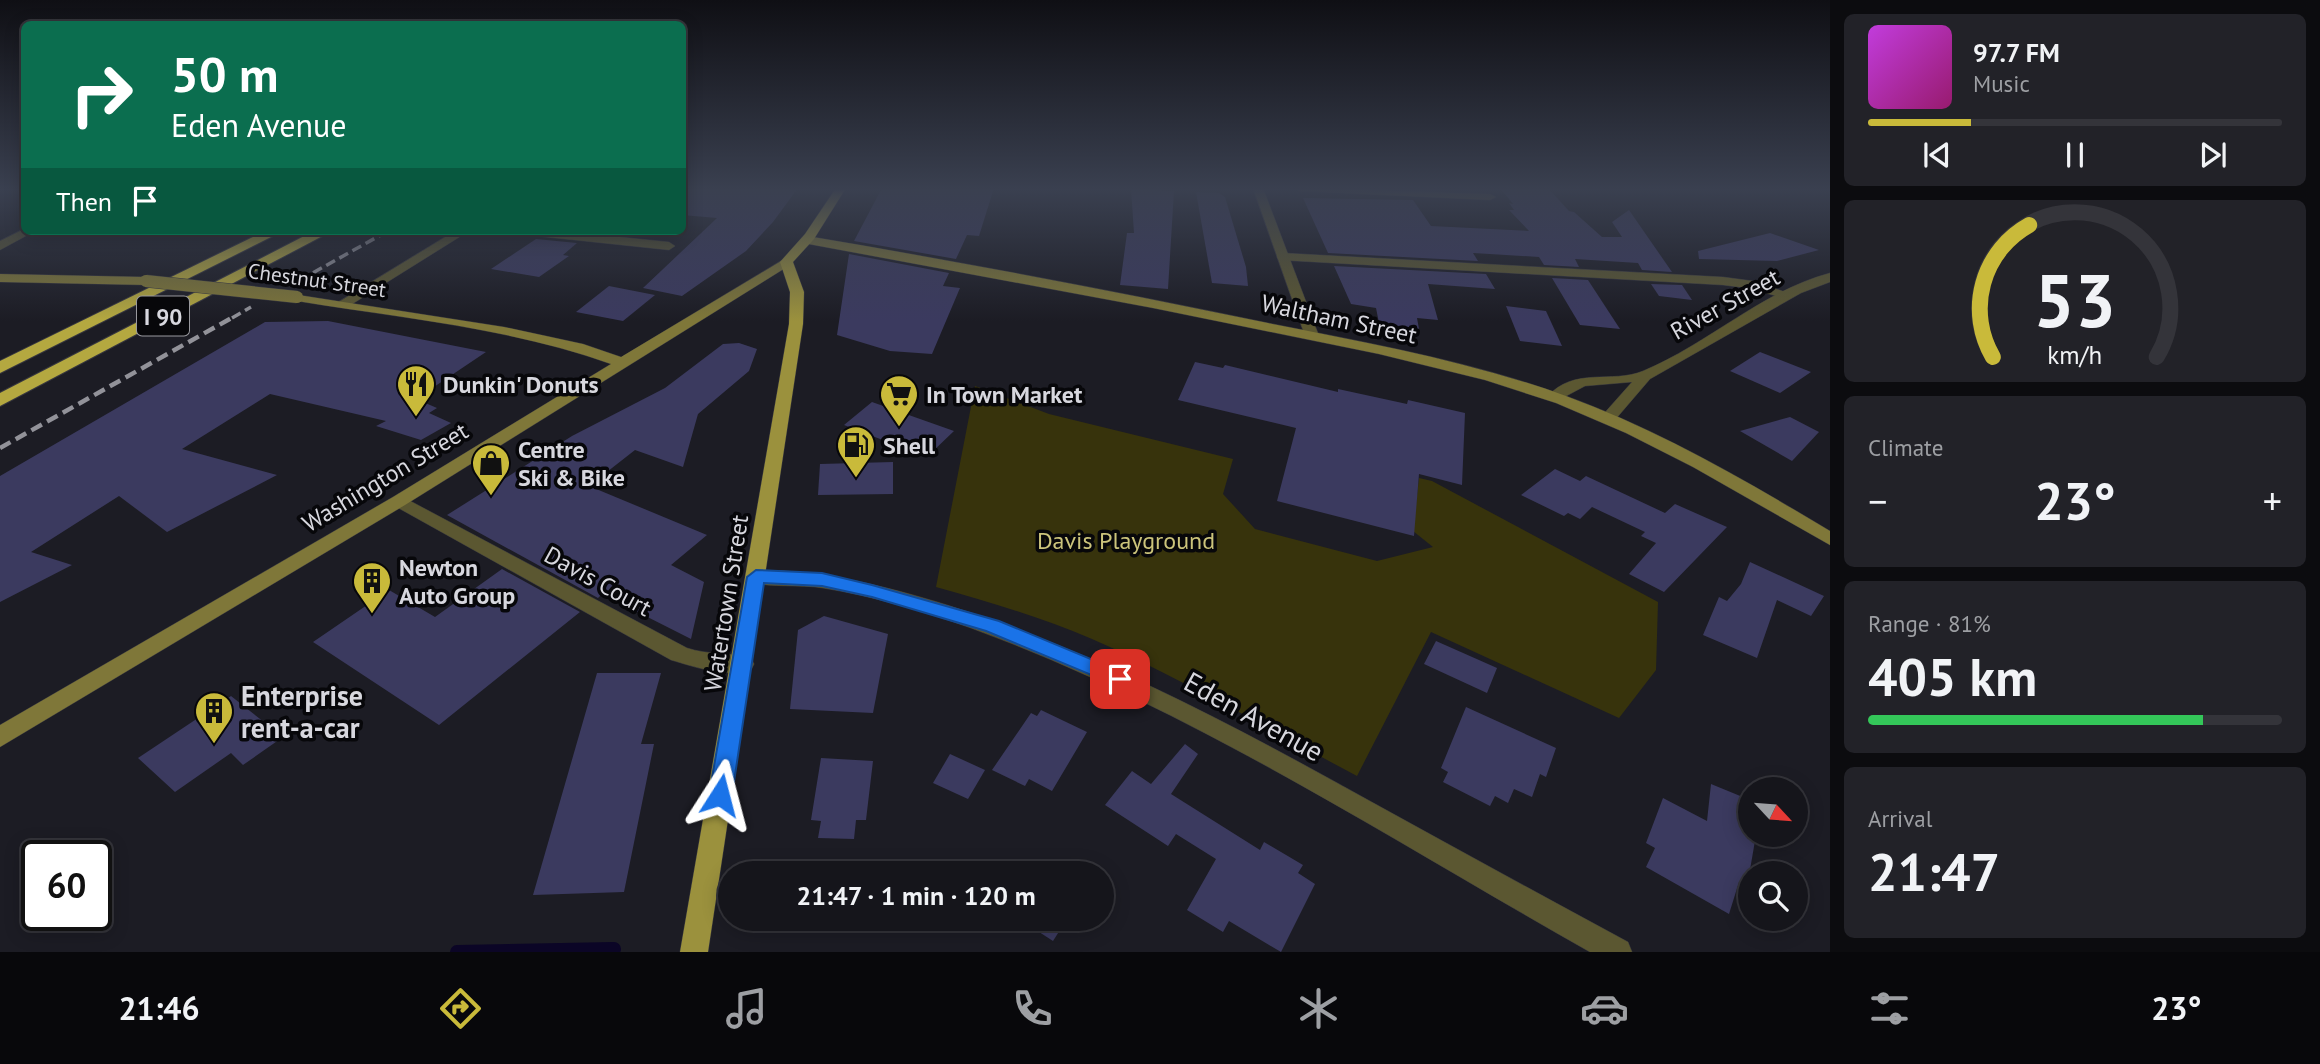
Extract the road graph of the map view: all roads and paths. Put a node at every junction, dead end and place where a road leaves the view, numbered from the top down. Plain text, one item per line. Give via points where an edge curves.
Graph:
1 (812, 232) edge
2 (1274, 232) edge
3 (21, 235) edge
4 (268, 235) edge
5 (317, 235) edge
6 (456, 235) edge
7 (565, 235) edge
8 (807, 240) junction
9 (0, 246) edge
10 (669, 246) dead end
11 (1283, 257) junction
12 (786, 262) junction
13 (1830, 277) edge
14 (0, 278) edge
15 (1787, 295) junction
16 (344, 303) junction
17 (1312, 336) junction
18 (623, 363) junction
19 (0, 368) edge
20 (1645, 376) junction
21 (1555, 397) junction
22 (0, 400) edge
23 (1608, 418) junction
24 (399, 501) junction
25 (1830, 539) edge
26 (756, 577) junction
27 (743, 663) junction
28 (0, 737) edge
29 (694, 952) edge
30 (1618, 952) edge

1 - 8 main road, Washington Street
2 - 11 street
3 - 9 street
4 - 19 highway, I 90
5 - 22 highway, I 90
6 - 16 street
7 - 10 street
8 - 12 main road, Washington Street
8 - 17 main road, Waltham Street via 986,270
11 - 15 street via 1723,281
11 - 17 street
12 - 18 main road, Washington Street
12 - 26 main road, Watertown Street via 797,292 796,324
13 - 15 street, River Street
14 - 16 main road, Chestnut Street, bridge via 146,281
15 - 20 street, River Street
16 - 18 main road, Chestnut Street via 559,343
17 - 21 main road, Waltham Street via 1460,368
18 - 24 main road, Washington Street
20 - 21 street, River Street via 1581,382
20 - 23 street, River Street
21 - 23 main road, Waltham Street
23 - 25 main road, Waltham Street via 1716,472
24 - 27 street, Davis Court via 679,654 701,661
24 - 28 main road, Washington Street
26 - 27 main road, Watertown Street
26 - 30 street, Eden Avenue via 807,578 857,587 992,626 1075,659 1174,705
27 - 29 main road, Watertown Street

